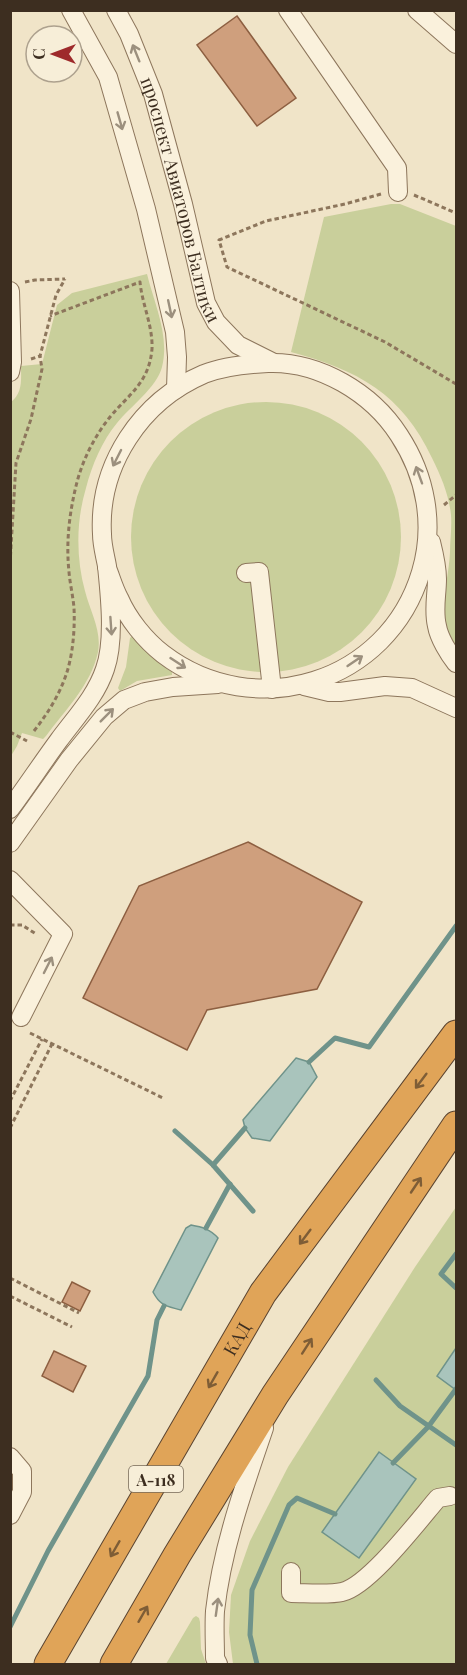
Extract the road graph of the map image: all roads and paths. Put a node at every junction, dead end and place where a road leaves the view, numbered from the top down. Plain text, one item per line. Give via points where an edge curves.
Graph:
1 (71, 10) edge
2 (116, 10) edge
3 (288, 10) edge
4 (417, 10) edge
5 (456, 44) edge
6 (398, 192) junction
7 (456, 213) edge
8 (140, 282) dead end
9 (15, 287) edge
10 (50, 316) junction
11 (40, 356) junction
12 (30, 360) dead end
13 (273, 363) junction
14 (10, 372) edge
15 (456, 384) edge
16 (176, 388) junction
17 (11, 532) edge
18 (428, 533) junction
19 (10, 564) edge
20 (107, 568) junction
21 (246, 573) dead end
22 (456, 663) edge
23 (222, 684) junction
24 (302, 685) junction
25 (272, 689) junction
26 (456, 708) edge
27 (10, 732) edge
28 (27, 741) dead end
29 (10, 809) edge
30 (10, 843) edge
31 (10, 880) edge
32 (10, 925) edge
33 (56, 949) junction
34 (23, 1023) joint
35 (456, 1034) edge
36 (42, 1039) junction
37 (52, 1044) junction
38 (163, 1098) dead end
39 (10, 1101) edge
40 (456, 1125) edge
41 (10, 1128) edge
42 (10, 1278) edge
43 (10, 1296) edge
44 (79, 1313) dead end
45 (72, 1327) dead end
46 (275, 1395) junction
47 (10, 1457) edge
48 (454, 1493) edge
49 (10, 1515) edge
50 (291, 1572) dead end
51 (48, 1665) edge
52 (114, 1665) edge
53 (218, 1665) edge

1 -> 16 street, проспект Авиаторов Балтики via 108,77 146,208 175,332
13 -> 2 street, проспект Авиаторов Балтики via 238,345 216,322 206,303 153,94
3 - 6 street via 397,168
4 - 5 street
6 - 7 path
6 - 15 path via 266,221 219,240 227,267 385,342
8 - 10 path
9 - 10 path via 35,280 65,279
9 - 14 street
10 - 11 path
11 - 12 path
11 - 17 path via 42,369 31,419 16,463
13 - 16 street via 239,364 206,373
18 -> 13 street via 423,483 392,423 368,399 339,380 307,368
16 -> 20 street via 128,436 112,467 104,500 102,534
17 - 19 path
18 - 22 street via 435,556 437,627
24 -> 18 street via 351,665 391,630 417,584
20 -> 23 street via 119,600 154,645 190,671
20 -> 29 street via 112,642 106,668 96,690
21 - 25 street via 259,572
23 - 25 street
30 -> 23 street via 69,760 104,717 124,700 173,687
24 - 25 street
24 - 26 street via 329,692 385,686 412,688
27 - 28 path
31 - 33 street via 63,934
32 - 33 path via 22,925
34 -> 33 street
34 - 36 path
35 -> 51 highway, КАД / А-118 via 263,1293
36 - 37 path
36 - 39 path
37 - 38 path
37 - 41 path
46 -> 40 highway
42 - 44 path
43 - 45 path
52 -> 46 highway
53 -> 46 street via 215,1612 225,1559 239,1502
47 - 49 street via 22,1471 22,1492
48 - 50 street via 438,1498 381,1564 343,1592 291,1593

